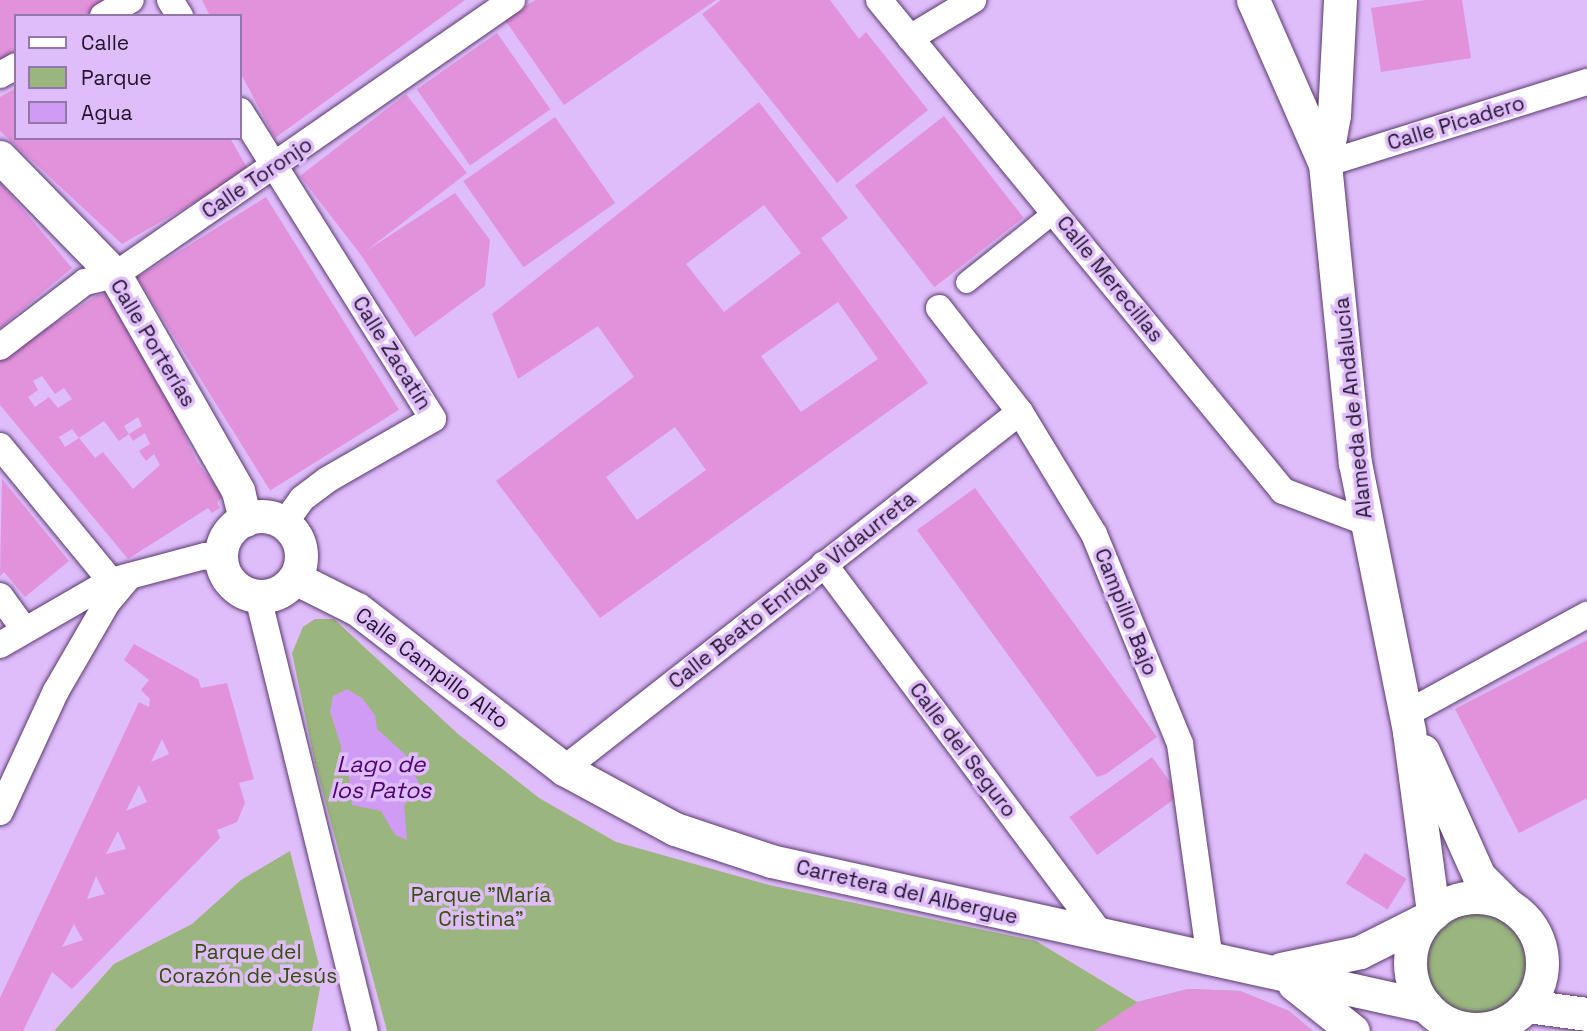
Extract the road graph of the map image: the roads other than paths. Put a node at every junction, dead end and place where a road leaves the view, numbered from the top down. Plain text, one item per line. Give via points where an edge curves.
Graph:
1 (131, 0) edge
2 (512, 0) edge
3 (879, 0) edge
4 (973, 0) edge
5 (1253, 0) edge
6 (1340, 0) edge
7 (106, 14) edge
8 (910, 38) junction
9 (1587, 82) edge
10 (242, 114) edge
11 (0, 157) edge
12 (1325, 164) junction
13 (274, 167) junction
14 (1055, 211) junction
15 (115, 275) junction
16 (967, 282) dead end
17 (939, 308) dead end
18 (0, 347) edge
19 (1020, 412) junction
20 (2, 452) edge
21 (244, 520) junction
22 (1366, 522) junction
23 (285, 524) junction
24 (221, 561) junction
25 (824, 564) junction
26 (121, 578) junction
27 (295, 578) junction
28 (0, 596) edge
29 (258, 597) junction
30 (1587, 615) edge
31 (24, 629) junction
32 (0, 645) edge
33 (1407, 724) junction
34 (564, 769) junction
35 (0, 812) edge
36 (1510, 906) junction
37 (1430, 916) junction
38 (1102, 936) junction
39 (1346, 956) junction
40 (1210, 959) junction
41 (1266, 972) junction
42 (1345, 989) junction
43 (1527, 1006) junction
44 (1416, 1007) edge
45 (1587, 1014) edge
46 (1492, 1029) edge
47 (365, 1031) edge
48 (1353, 1031) edge
49 (1359, 1031) edge

1 - 7 street
2 - 13 street, Calle Toronjo
3 - 8 street, Calle Merecillas
4 - 8 street
5 - 12 street
6 - 12 street via 1334,115
8 - 14 street, Calle Merecillas
9 - 12 street, Calle Picadero
10 - 13 street
11 - 15 street, Calle Porterías
12 - 22 street, Alameda de Andalucía
13 - 15 street, Calle Toronjo
13 - 23 street, Calle Zacatín via 433,419 327,480 302,499
14 - 16 street
14 - 22 street, Calle Merecillas via 1283,491
15 - 18 street, Calle Toronjo via 85,282
15 - 21 street, Calle Porterías via 238,491
17 - 19 street, Campillo Bajo
19 - 25 street, Calle Beato Enrique Vidaurreta
19 - 40 street, Campillo Bajo via 1094,534 1180,744
20 - 26 street
21 - 23 street via 262,514
21 - 24 street via 224,541
22 - 33 street, Alameda de Andalucía
23 - 27 street via 301,550
24 - 26 street via 205,556
24 - 29 street via 230,579
25 - 34 street, Calle Beato Enrique Vidaurreta
25 - 38 street, Calle del Seguro
26 - 31 street
26 - 35 street via 56,691
27 - 29 street via 273,597
27 - 34 street, Calle Campillo Alto via 357,609
28 - 31 street
29 - 47 street
30 - 33 street
31 - 32 street
33 - 36 street, Alameda de Andalucía via 1479,876
33 - 37 street, Alameda de Andalucía
34 - 38 street, Carretera del Albergue via 675,829 771,861
36 - 37 street via 1488,898 1466,898
36 - 43 street via 1524,918 1542,952 1542,971
37 - 39 street, Carretera del Albergue via 1381,944
37 - 44 street via 1411,950
38 - 40 street, Carretera del Albergue
39 - 41 street, Carretera del Albergue
39 - 42 street via 1340,971
40 - 41 street, Carretera del Albergue
41 - 42 street, Carretera del Albergue
41 - 48 street, Carretera del Albergue via 1301,987
42 - 44 street, Carretera del Albergue
42 - 49 street
43 - 45 street
43 - 46 street
44 - 46 street via 1460,1027

